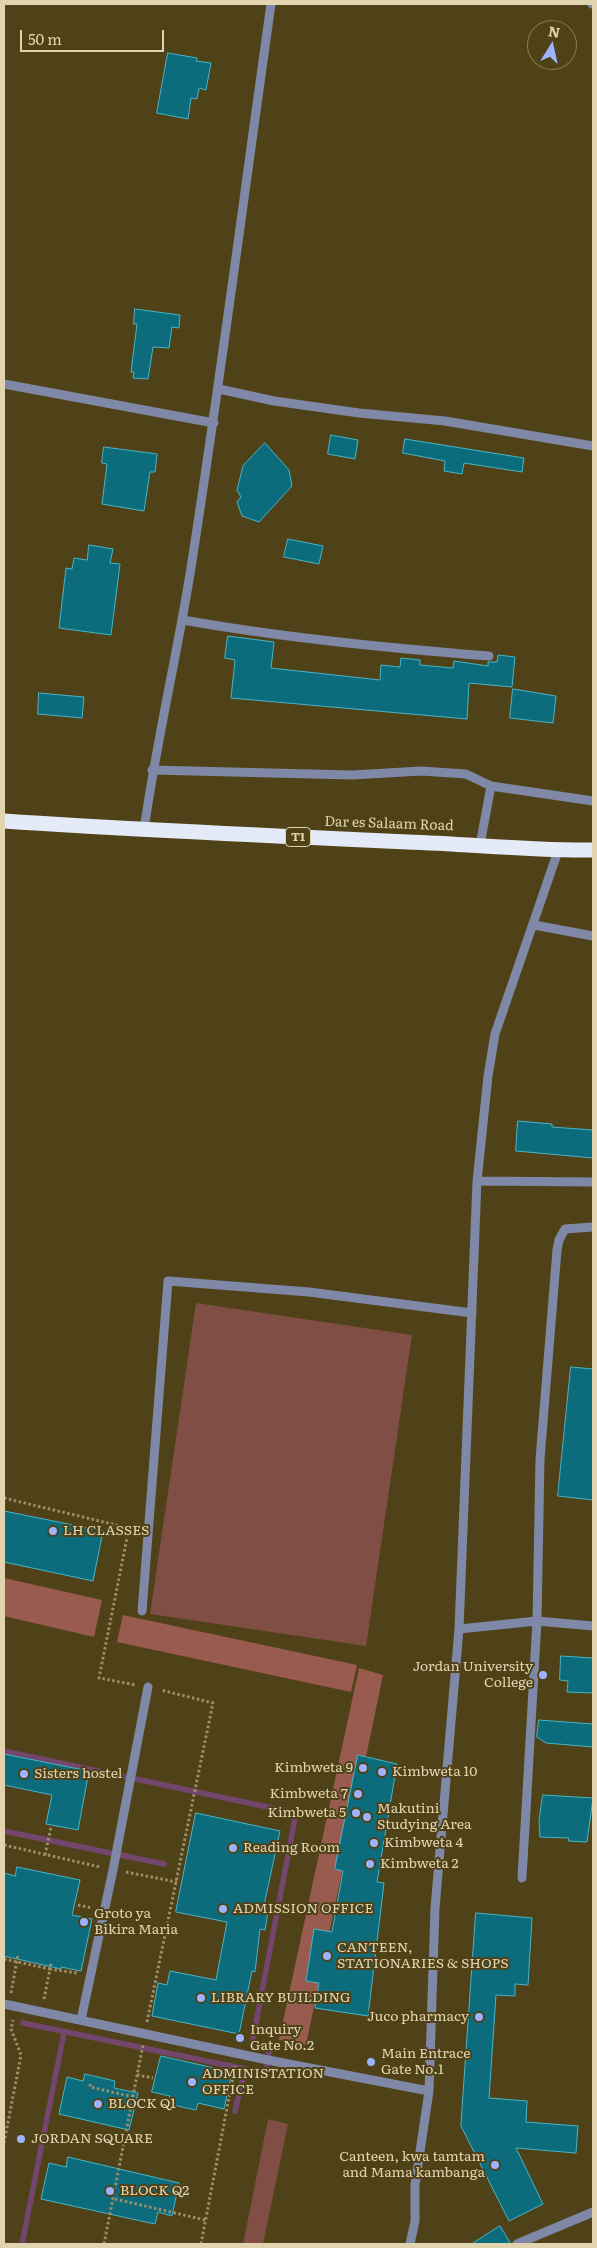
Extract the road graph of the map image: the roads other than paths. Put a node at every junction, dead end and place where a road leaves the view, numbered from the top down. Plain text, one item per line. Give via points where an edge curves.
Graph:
1 (271, 4) edge
2 (4, 384) edge
3 (219, 389) junction
4 (214, 423) junction
5 (593, 446) edge
6 (183, 620) junction
7 (489, 656) dead end
8 (152, 770) junction
9 (491, 786) junction
10 (593, 801) edge
11 (4, 822) edge
12 (144, 830) junction
13 (480, 845) junction
14 (593, 850) edge
15 (558, 851) junction
16 (534, 925) junction
17 (593, 936) edge
18 (477, 1181) junction
19 (593, 1182) edge
20 (593, 1227) edge
21 (472, 1314) junction
22 (142, 1611) dead end
23 (537, 1621) junction
24 (593, 1626) edge
25 (458, 1629) junction
26 (148, 1687) dead end
27 (522, 1878) dead end
28 (6, 2005) edge
29 (81, 2020) junction
30 (429, 2090) junction
31 (593, 2212) edge
32 (410, 2244) edge
33 (517, 2244) edge

1 - 3 street
2 - 4 street
3 - 4 street
3 - 5 street via 274,401 446,421
4 - 6 street
6 - 7 street via 334,642
6 - 8 street
8 - 9 street via 352,775 420,770 466,774
8 - 12 street
9 - 10 street
9 - 13 street
11 - 12 highway, Dar es Salaam Road / T1
12 - 13 highway, Dar es Salaam Road / T1
13 - 15 highway, Dar es Salaam Road / T1
14 - 15 highway, Dar es Salaam Road / T1
15 - 16 street
16 - 17 street
16 - 18 street via 495,1034
18 - 19 street
18 - 21 street
20 - 23 street via 565,1229 557,1250 540,1458
21 - 22 street via 318,1294 168,1281
21 - 25 street
23 - 24 street
23 - 25 street
23 - 27 street
25 - 30 street via 435,1908
26 - 29 street
28 - 29 street
29 - 30 street
30 - 32 street
31 - 33 street

